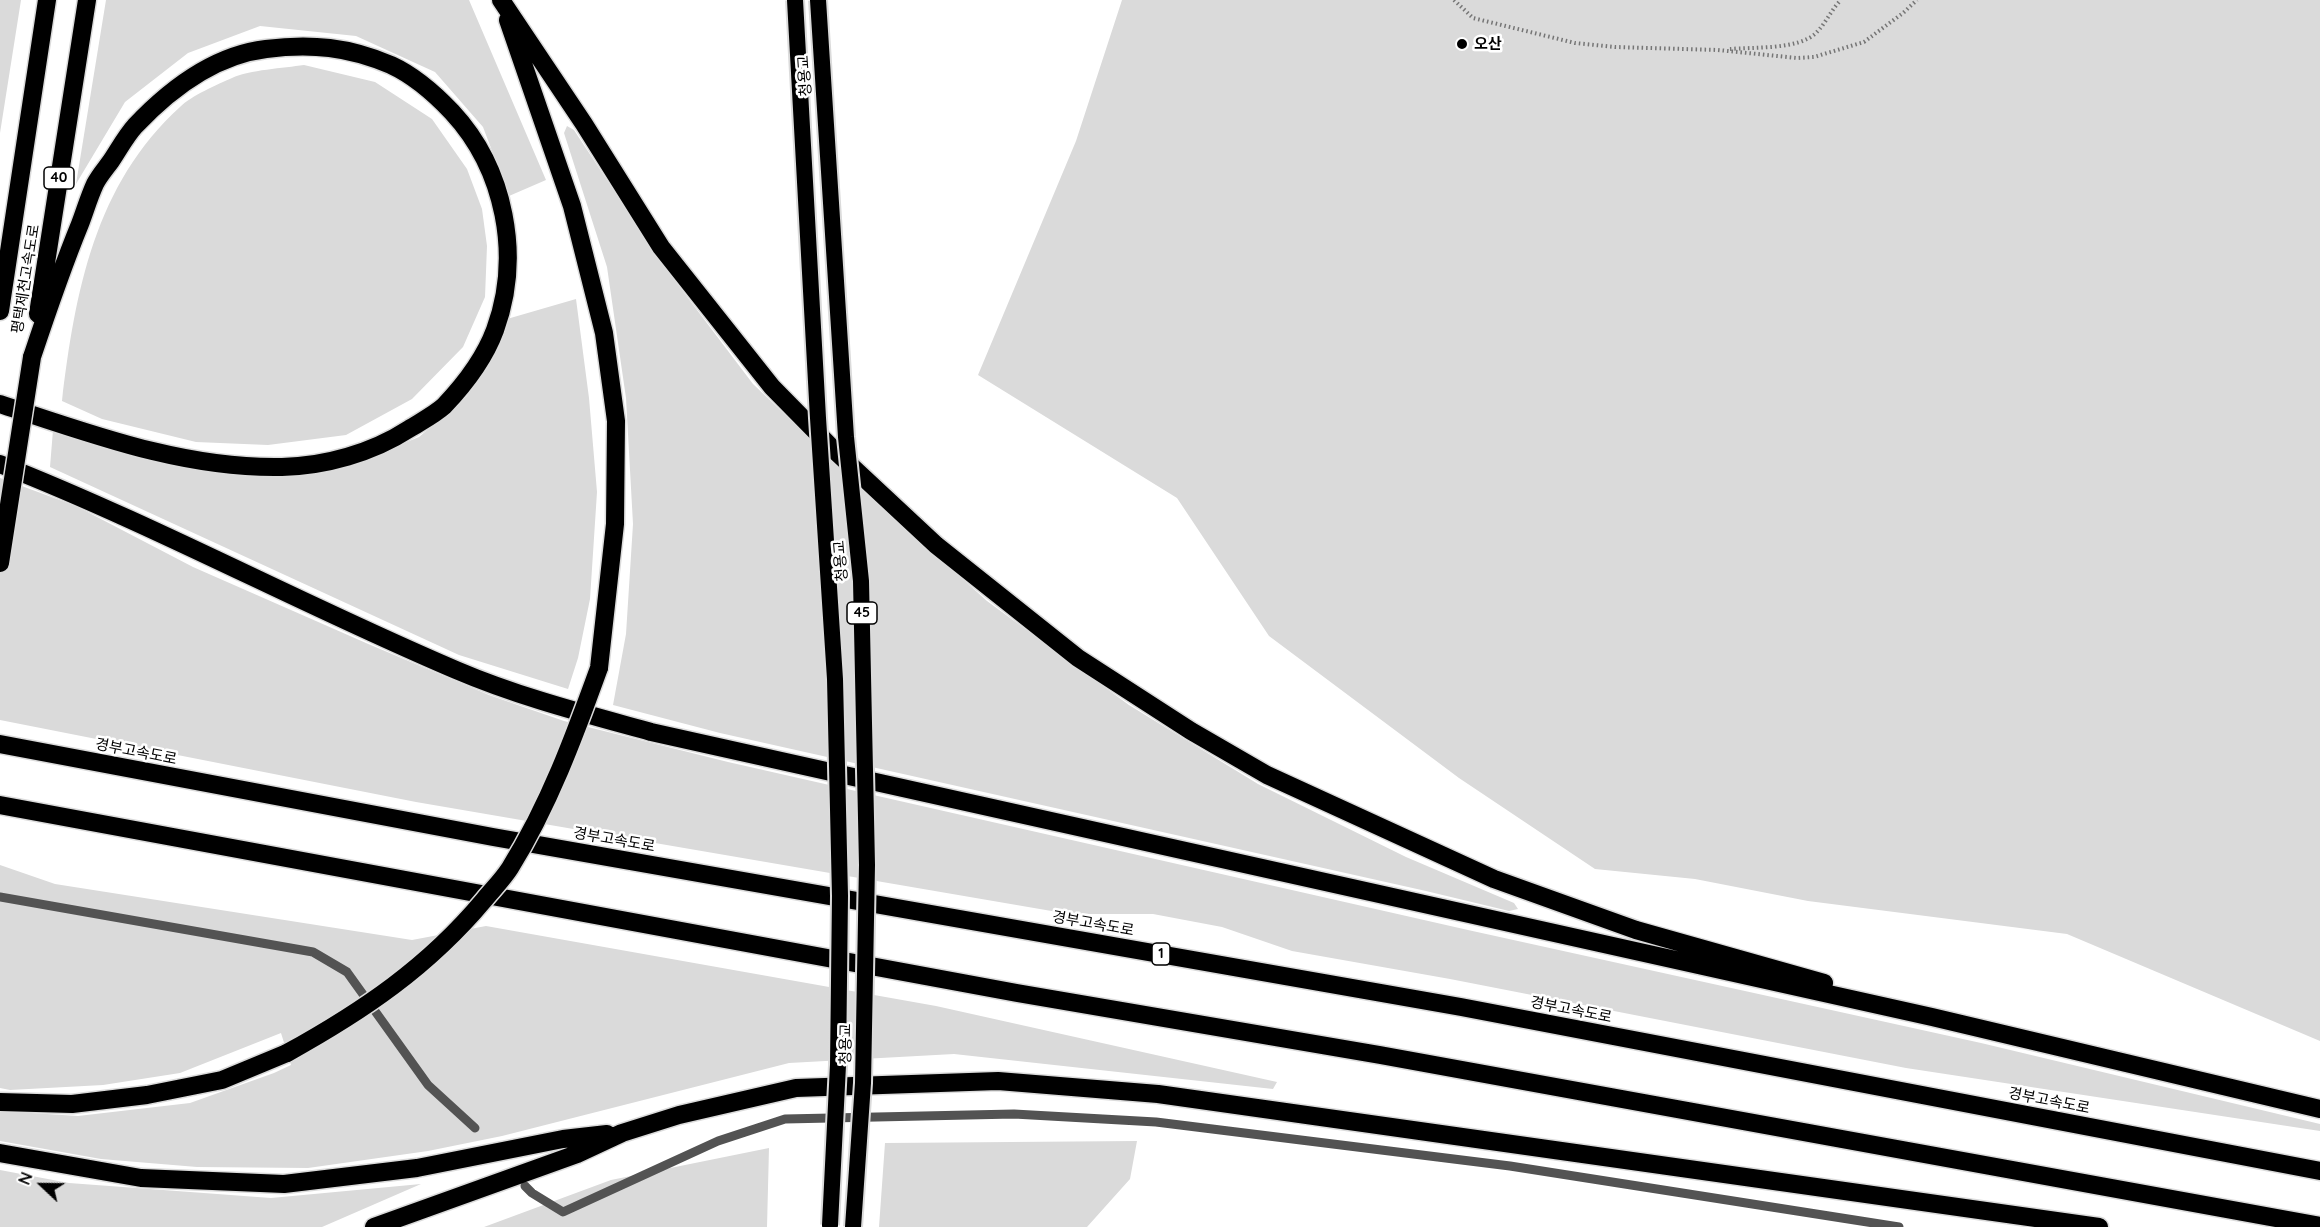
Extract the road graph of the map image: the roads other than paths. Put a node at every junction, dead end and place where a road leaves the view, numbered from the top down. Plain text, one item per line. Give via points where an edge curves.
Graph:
1 (48, 0) edge
2 (87, 0) edge
3 (501, 0) edge
4 (795, 0) edge
5 (818, 0) edge
6 (0, 311) edge
7 (32, 357) junction
8 (0, 404) edge
9 (0, 464) edge
10 (0, 563) edge
11 (0, 744) edge
12 (0, 805) edge
13 (0, 897) edge
14 (1932, 1017) junction
15 (0, 1102) edge
16 (2320, 1109) edge
17 (475, 1128) dead end
18 (622, 1132) junction
19 (0, 1153) edge
20 (2320, 1171) edge
21 (525, 1186) dead end
22 (830, 1225) dead end
23 (2320, 1226) edge
24 (374, 1227) edge
25 (853, 1227) edge
26 (1899, 1227) edge
27 (2099, 1227) edge

1 - 6 highway, 평택제천고속도로 / 40
2 - 7 highway, 평택제천고속도로 / 40
3 - 14 highway via 661,247 772,387 936,545 1078,658 1267,775 1494,879 1636,930
3 - 15 highway, bridge via 572,206 604,333 616,421 615,524 599,668 558,778 509,869 463,925 402,981 335,1027 287,1053 222,1080 72,1104
4 - 22 highway, 청용교 / 45, bridge via 835,679 840,896 838,1065
5 - 25 highway, 청용교 / 45, bridge via 846,437 861,581 867,865 863,1083
7 - 8 highway via 96,183 134,127 179,87 215,63 243,51 300,45 347,50 392,65 430,88 466,128 490,169 504,208 507,252 505,293 495,331 471,373 442,408 390,442 314,464 238,465 158,453
7 - 10 highway, 평택제천고속도로 / 40, bridge
9 - 14 highway via 82,497 458,671 562,707 640,729
11 - 20 highway, 경부고속도로 / 1 via 494,837 1450,1005
12 - 23 highway via 1017,993 1392,1057
13 - 17 lane via 313,952 347,972 428,1085
14 - 16 highway
18 - 19 highway via 563,1139 417,1168 284,1184 141,1178
18 - 24 highway via 577,1154
18 - 27 highway via 679,1114 796,1088 998,1082 1158,1094
21 - 26 lane via 563,1212 718,1141 785,1119 1014,1114 1156,1122 1510,1166

